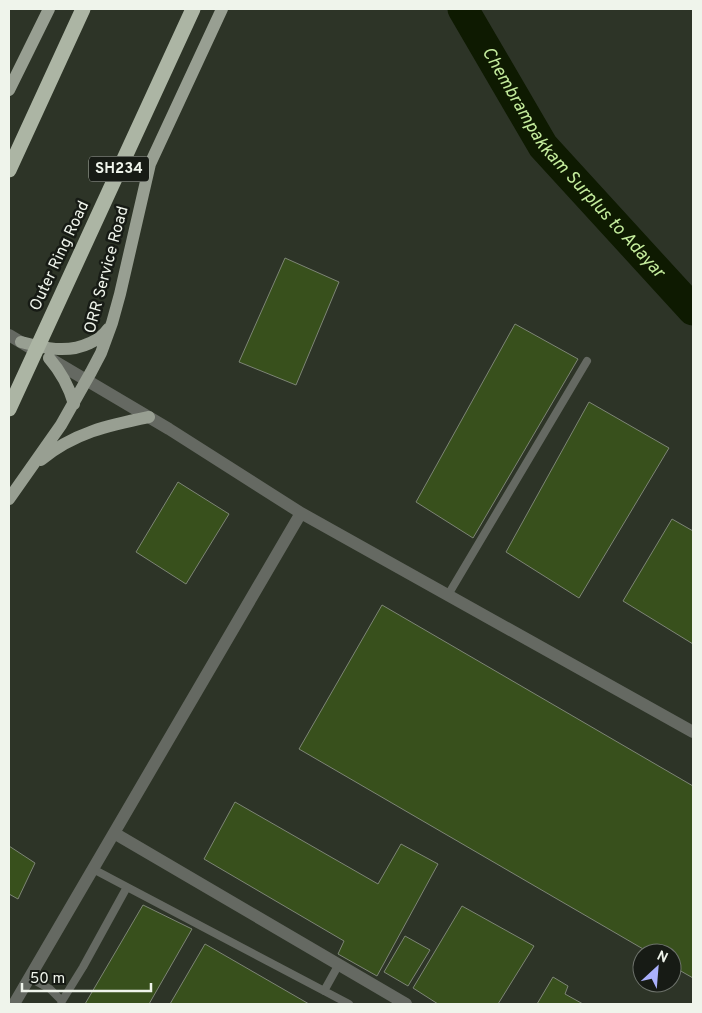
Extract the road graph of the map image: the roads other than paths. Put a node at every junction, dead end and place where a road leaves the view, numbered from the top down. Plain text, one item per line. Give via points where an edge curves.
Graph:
1 (49, 9) edge
2 (83, 9) edge
3 (194, 9) edge
4 (222, 9) edge
5 (9, 90) edge
6 (9, 170) edge
7 (112, 323) junction
8 (9, 335) edge
9 (21, 342) junction
10 (49, 358) junction
11 (587, 361) dead end
12 (87, 380) junction
13 (74, 404) junction
14 (9, 409) edge
15 (149, 417) junction
16 (29, 470) junction
17 (9, 499) edge
18 (301, 512) junction
19 (448, 594) junction
20 (693, 732) edge
21 (114, 833) junction
22 (93, 869) junction
23 (127, 888) junction
24 (339, 964) junction
25 (30, 978) junction
26 (324, 991) junction
27 (62, 1002) edge
28 (14, 1004) edge
29 (349, 1004) edge
30 (406, 1004) edge

1 - 5 main road
2 - 6 highway
3 - 14 highway, Outer Ring Road / SH234
4 - 7 main road, ORR Service Road via 150,164
7 - 9 main road via 104,335 82,347 55,349
7 - 12 main road, ORR Service Road
8 - 9 street
9 - 10 street
10 - 12 street
10 - 13 main road via 63,377
11 - 19 lane
12 - 13 main road, ORR Service Road
12 - 15 street
13 - 16 main road, ORR Service Road
15 - 16 main road via 85,433 48,454
15 - 18 street
16 - 17 main road, ORR Service Road
18 - 19 street
18 - 21 street
19 - 20 street
21 - 22 street
21 - 24 street
22 - 23 lane
22 - 25 street
23 - 26 lane
23 - 27 lane
24 - 26 lane
24 - 30 street
25 - 27 lane via 50,989
25 - 28 street
26 - 29 lane

